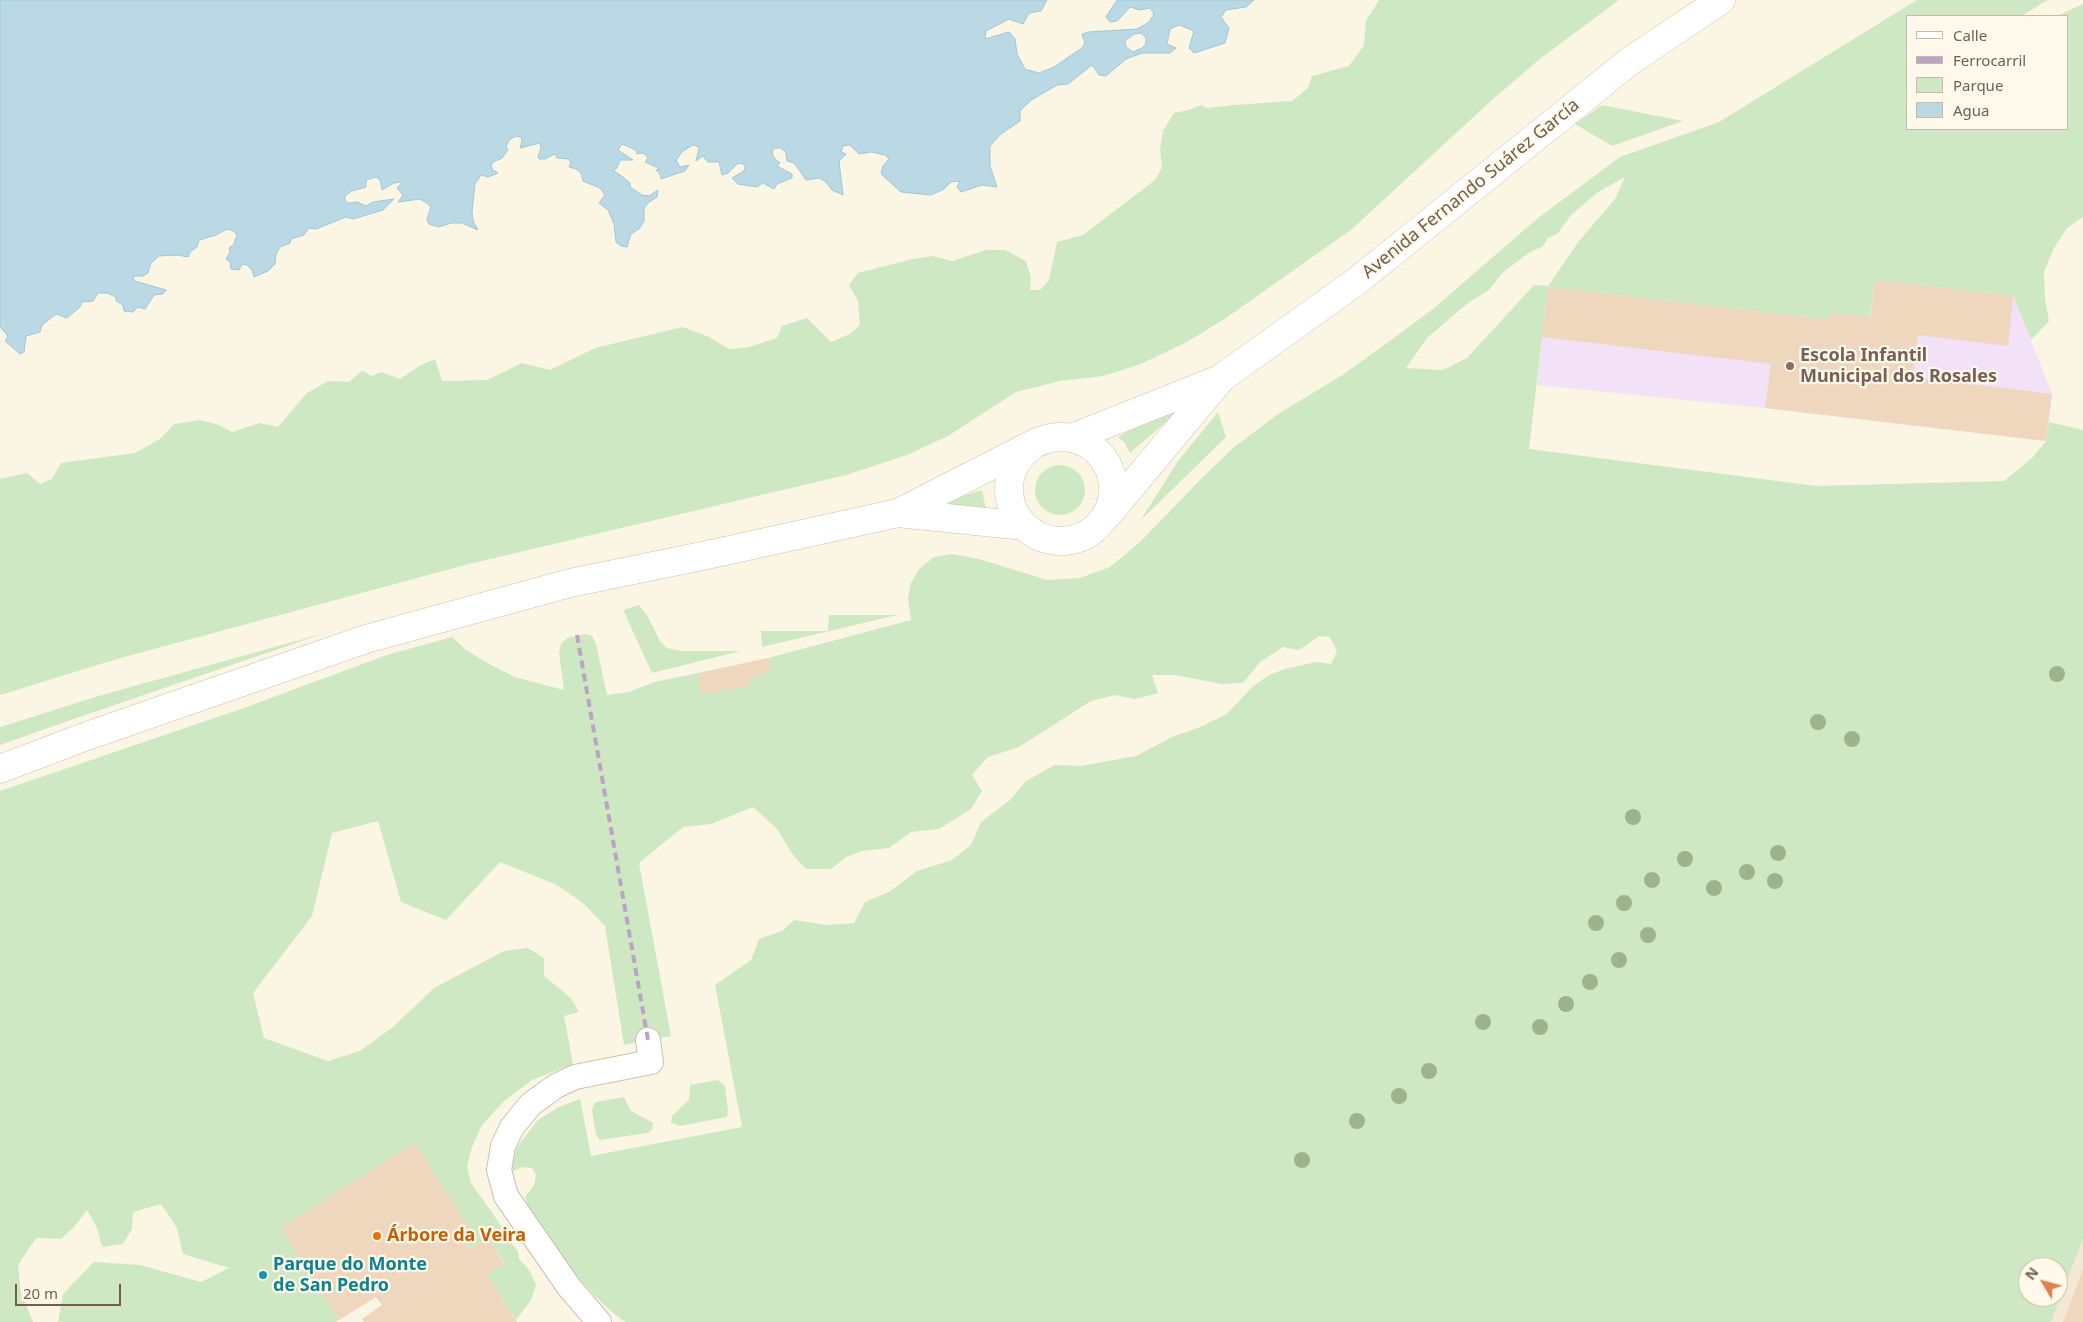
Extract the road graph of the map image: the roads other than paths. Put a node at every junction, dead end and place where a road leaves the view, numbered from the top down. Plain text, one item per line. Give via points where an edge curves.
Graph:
1 (1721, 0) edge
2 (1220, 379) junction
3 (1074, 437) junction
4 (1039, 440) junction
5 (898, 513) junction
6 (1106, 516) junction
7 (1024, 526) junction
8 (0, 769) edge
9 (648, 1040) dead end
10 (600, 1322) edge

1 - 2 street, Avenida Fernando Suárez García via 1630,61 1357,281
2 - 3 street, Avenida Fernando Suárez García
2 - 6 street, Avenida Fernando Suárez García
3 - 4 street via 1056,436
3 - 6 street via 1102,454 1110,468 1114,484
4 - 5 street
4 - 7 street via 1025,450 1009,480 1014,512
5 - 7 street
5 - 8 street via 570,583 366,638
6 - 7 street via 1089,532 1067,541 1051,540
9 - 10 street via 651,1062 575,1077 556,1086 531,1104 512,1126 503,1146 499,1170 506,1196 569,1287

